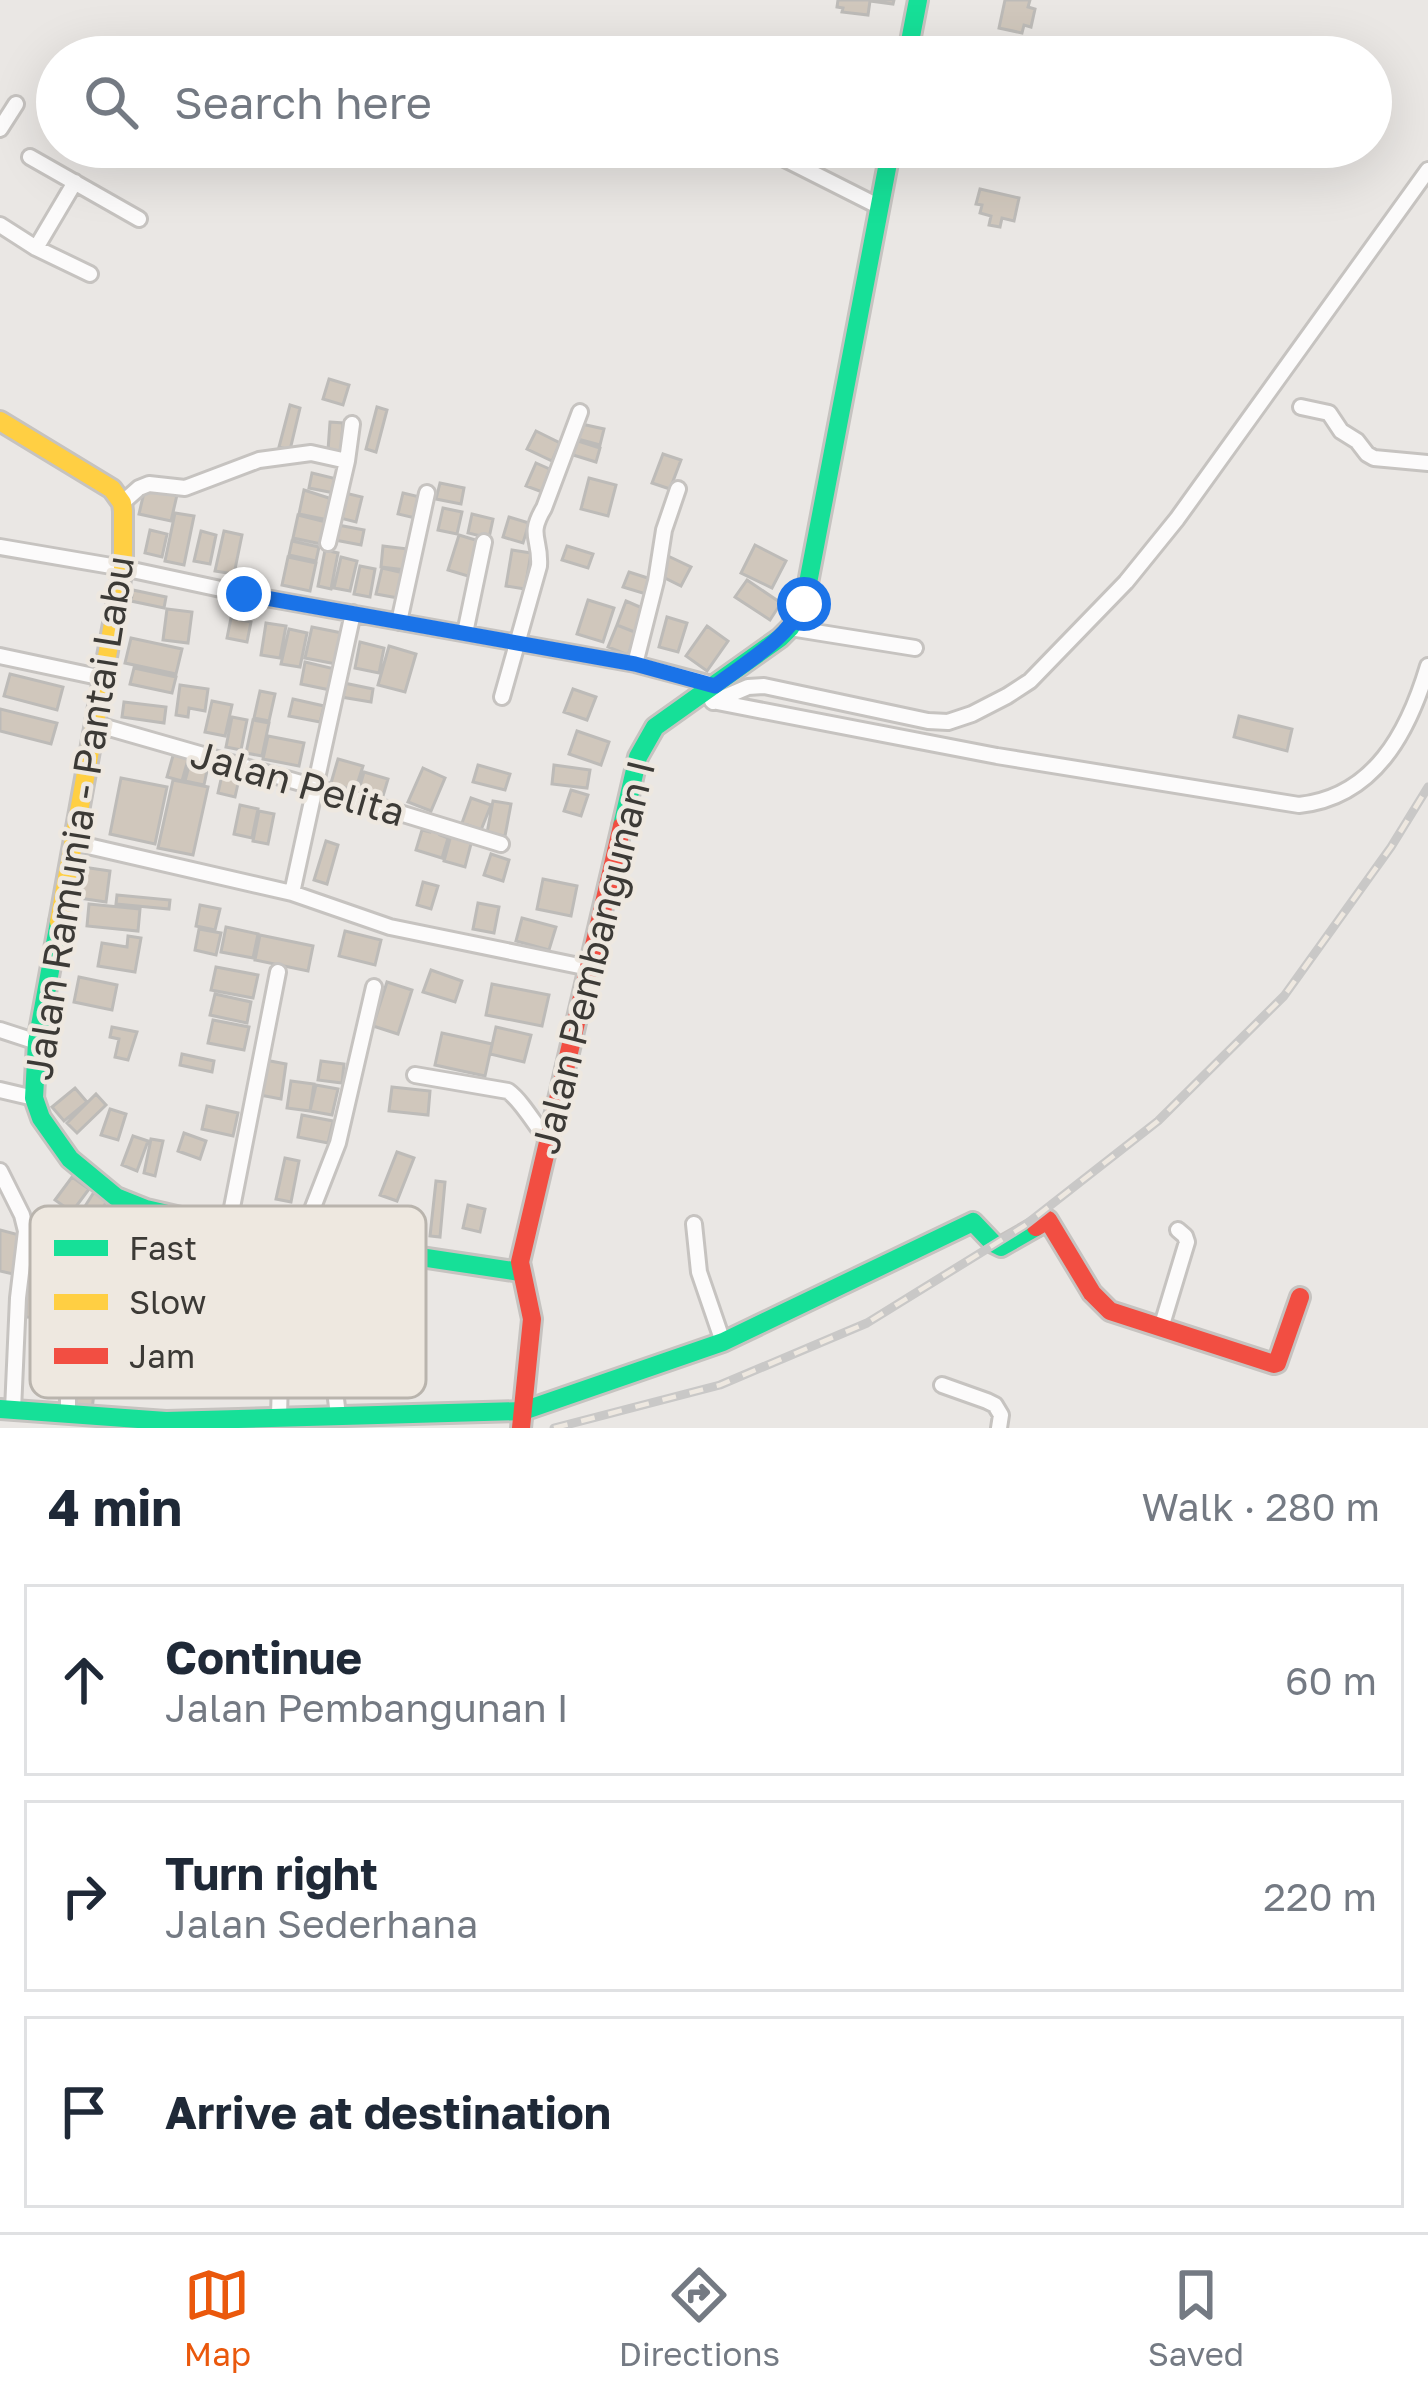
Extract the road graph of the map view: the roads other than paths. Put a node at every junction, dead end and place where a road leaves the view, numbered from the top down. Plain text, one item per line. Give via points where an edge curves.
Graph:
1 (918, 0) edge
2 (912, 36) edge
3 (16, 104) dead end
4 (0, 129) edge
5 (30, 157) dead end
6 (36, 160) edge
7 (50, 168) edge
8 (803, 168) edge
9 (885, 168) edge
10 (1428, 170) edge
11 (75, 182) junction
12 (880, 207) junction
13 (139, 219) dead end
14 (0, 225) edge
15 (36, 248) junction
16 (90, 274) dead end
17 (1301, 407) dead end
18 (580, 412) dead end
19 (0, 421) edge
20 (352, 424) dead end
21 (347, 461) junction
22 (1428, 463) edge
23 (678, 489) dead end
24 (427, 493) dead end
25 (122, 502) junction
26 (484, 542) dead end
27 (328, 543) dead end
28 (0, 547) edge
29 (123, 568) junction
30 (353, 613) junction
31 (399, 622) junction
32 (790, 628) junction
33 (465, 633) junction
34 (518, 643) junction
35 (915, 648) dead end
36 (0, 656) edge
37 (635, 664) junction
38 (1428, 666) edge
39 (103, 678) junction
40 (708, 695) junction
41 (502, 697) dead end
42 (95, 724) junction
43 (315, 787) junction
44 (75, 843) junction
45 (501, 844) dead end
46 (292, 893) junction
47 (589, 968) junction
48 (278, 972) dead end
49 (374, 987) dead end
50 (0, 1030) edge
51 (37, 1042) junction
52 (415, 1075) dead end
53 (0, 1090) edge
54 (34, 1098) junction
55 (549, 1142) junction
56 (2, 1165) edge
57 (144, 1206) edge
58 (232, 1206) edge
59 (313, 1206) edge
60 (694, 1224) dead end
61 (1178, 1230) dead end
62 (426, 1257) edge
63 (520, 1272) junction
64 (1300, 1297) dead end
65 (1161, 1328) junction
66 (723, 1342) junction
67 (942, 1385) dead end
68 (68, 1398) edge
69 (279, 1398) edge
70 (336, 1398) edge
71 (6, 1409) edge
72 (68, 1415) junction
73 (338, 1415) junction
74 (279, 1417) junction
75 (522, 1419) edge
76 (999, 1428) edge

1 - 2 main road
3 - 4 street
5 - 6 street
7 - 11 street
8 - 12 street
9 - 12 main road
10 - 40 street via 1177,519 1030,681 948,722 764,686
11 - 13 street
11 - 15 street
12 - 32 main road via 809,582
14 - 15 street
15 - 16 street
17 - 22 street via 1331,415 1374,458
18 - 34 street via 536,521 539,566
19 - 25 main road, Jalan Ramunia - Pantai Labu
20 - 21 street
21 - 25 street via 311,453 260,460 185,488 149,484
21 - 27 street
23 - 37 street
24 - 31 street
25 - 29 main road, Jalan Ramunia - Pantai Labu
26 - 33 street
28 - 29 street
29 - 30 street
29 - 39 main road, Jalan Ramunia - Pantai Labu
30 - 31 street
30 - 43 street
31 - 33 street
32 - 35 street
32 - 40 main road, Jalan Pembangunan I
33 - 34 street
34 - 37 street
34 - 41 street
36 - 39 street
37 - 40 street
38 - 40 street via 1376,769 1347,792 1299,806 997,756
39 - 42 main road, Jalan Ramunia - Pantai Labu
40 - 47 main road, Jalan Pembangunan I via 656,727 638,757
42 - 43 street, Jalan Pelita
42 - 44 main road, Jalan Ramunia - Pantai Labu
43 - 45 street, Jalan Pelita
43 - 46 street
44 - 46 street
44 - 51 main road, Jalan Ramunia - Pantai Labu
46 - 47 street via 390,927
47 - 55 main road, Jalan Pembangunan I
48 - 58 street
49 - 59 street via 338,1143
50 - 51 street
51 - 54 main road, Jalan Ramunia - Pantai Labu
52 - 55 street via 508,1091
53 - 54 street
54 - 57 main road, Jalan Ramunia - Pantai Labu via 70,1160 116,1196
55 - 63 main road, Jalan Pembangunan I
56 - 71 street via 26,1231
60 - 66 street via 699,1272
61 - 65 street via 1187,1242
62 - 63 main road, Jalan Ramunia - Pantai Labu
63 - 75 main road via 532,1319
64 - 65 main road via 1274,1364
65 - 66 main road via 1103,1306 1048,1220 1001,1247 968,1223
66 - 75 main road
67 - 76 street via 995,1405
68 - 72 street
69 - 74 street
70 - 73 street
71 - 72 main road
72 - 74 main road
73 - 74 main road
73 - 75 main road

